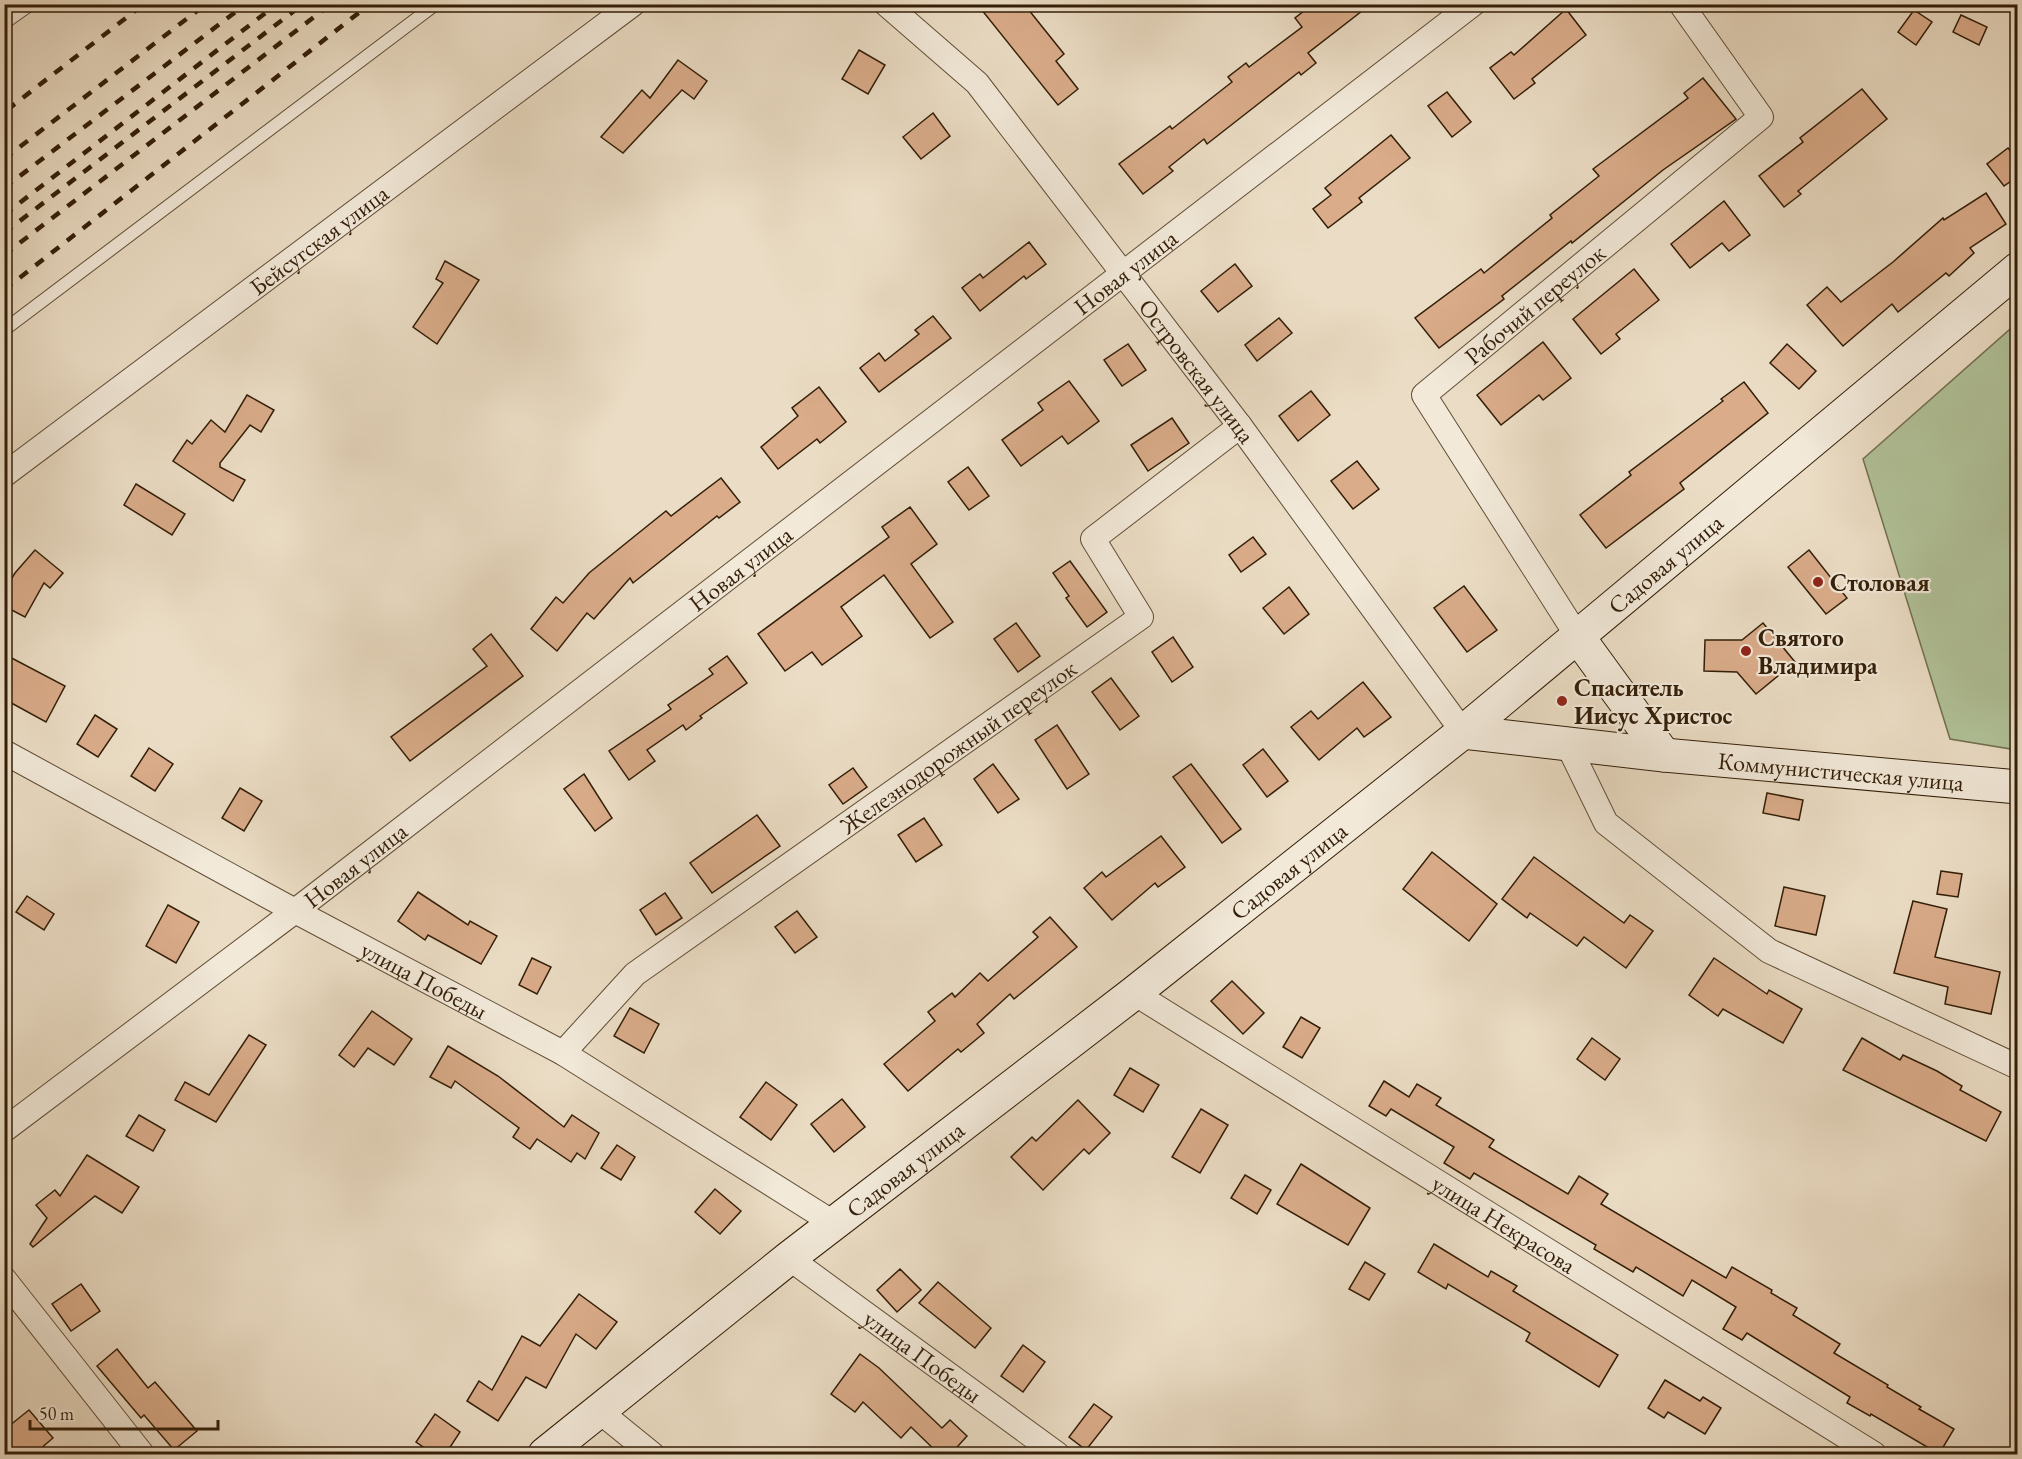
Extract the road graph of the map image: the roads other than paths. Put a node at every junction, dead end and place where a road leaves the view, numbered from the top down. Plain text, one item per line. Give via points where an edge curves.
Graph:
1 (31, 4) edge
2 (436, 4) edge
3 (633, 4) edge
4 (886, 4) edge
5 (1473, 4) edge
6 (1681, 4) edge
7 (4, 23) edge
8 (2018, 269) edge
9 (1124, 273) junction
10 (4, 330) edge
11 (1240, 426) junction
12 (4, 475) edge
13 (1578, 637) junction
14 (1463, 732) junction
15 (1567, 743) junction
16 (4, 752) edge
17 (1664, 755) junction
18 (2018, 787) edge
19 (295, 911) junction
20 (1134, 993) junction
21 (563, 1053) junction
22 (2018, 1067) edge
23 (4, 1130) edge
24 (835, 1224) junction
25 (789, 1258) junction
26 (4, 1280) edge
27 (599, 1411) junction
28 (142, 1455) edge
29 (545, 1455) edge
30 (652, 1455) edge
31 (1057, 1455) edge
32 (1874, 1455) edge

1 - 7 lane
2 - 10 lane
3 - 12 street, Бейсугская улица
4 - 9 street, Островская улица via 976,83
5 - 9 street, Новая улица
6 - 13 street, Рабочий переулок via 1761,117 1424,396
8 - 13 street, Садовая улица
9 - 11 street, Островская улица
9 - 19 street, Новая улица
11 - 14 street, Островская улица
11 - 21 street, Железнодорожный переулок via 1093,539 1141,617 635,974
13 - 14 street, Садовая улица
13 - 17 street
14 - 15 street, Коммунистическая улица
14 - 20 street, Садовая улица
15 - 17 street, Коммунистическая улица
15 - 22 street via 1606,823 1769,951
16 - 19 street, улица Победы
17 - 18 street, Коммунистическая улица
19 - 21 street, улица Победы
19 - 23 street, Новая улица
20 - 24 street, Садовая улица
20 - 32 street, улица Некрасова
21 - 24 street, улица Победы
24 - 25 street, Садовая улица
25 - 27 street, Садовая улица
25 - 31 street, улица Победы
26 - 28 street
27 - 29 street, Садовая улица
27 - 30 street

